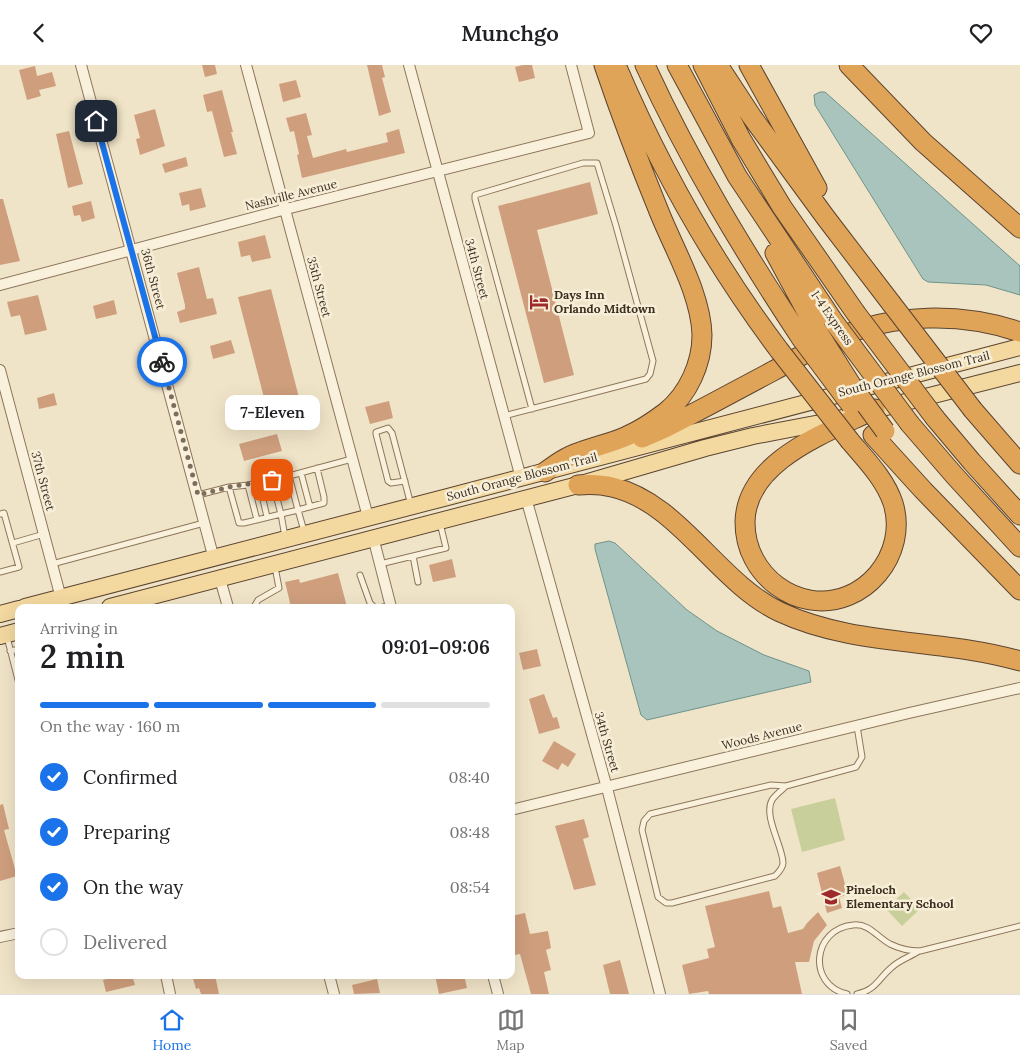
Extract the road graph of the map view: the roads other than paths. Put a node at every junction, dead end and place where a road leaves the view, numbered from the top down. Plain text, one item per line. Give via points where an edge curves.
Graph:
1 (81, 65) edge
2 (246, 65) edge
3 (408, 65) edge
4 (572, 65) edge
5 (604, 65) edge
6 (616, 65) edge
7 (645, 65) edge
8 (677, 65) edge
9 (703, 65) edge
10 (718, 65) edge
11 (749, 65) edge
12 (849, 65) edge
13 (437, 171) junction
14 (736, 176) junction
15 (286, 209) junction
16 (1020, 227) edge
17 (132, 251) junction
18 (0, 285) edge
19 (891, 303) junction
20 (1015, 331) edge
21 (808, 333) junction
22 (1020, 347) edge
23 (0, 370) edge
24 (1020, 373) edge
25 (532, 409) junction
26 (867, 412) junction
27 (504, 416) junction
28 (879, 433) junction
29 (352, 459) junction
30 (1020, 463) edge
31 (571, 465) junction
32 (317, 469) junction
33 (301, 473) junction
34 (545, 473) junction
35 (289, 476) junction
36 (521, 479) junction
37 (272, 480) junction
38 (405, 481) junction
39 (259, 482) junction
40 (248, 485) junction
41 (578, 485) junction
42 (229, 487) junction
43 (198, 495) junction
44 (526, 498) junction
45 (411, 505) junction
46 (310, 507) junction
47 (298, 510) junction
48 (0, 514) edge
49 (280, 514) junction
50 (1020, 515) edge
51 (267, 517) junction
52 (368, 517) junction
53 (256, 520) junction
54 (440, 520) junction
55 (205, 522) junction
56 (304, 534) junction
57 (44, 535) junction
58 (373, 537) junction
59 (286, 539) junction
60 (13, 543) junction
61 (1020, 547) edge
62 (413, 556) junction
63 (214, 559) junction
64 (52, 564) junction
65 (274, 564) junction
66 (380, 564) junction
67 (248, 571) junction
68 (0, 573) edge
69 (360, 575) dead end
70 (220, 579) junction
71 (418, 582) dead end
72 (1020, 590) edge
73 (61, 598) junction
74 (37, 604) edge
75 (132, 604) edge
76 (227, 604) edge
77 (256, 604) edge
78 (371, 604) edge
79 (387, 604) edge
80 (15, 610) edge
81 (0, 614) edge
82 (8, 634) edge
83 (15, 650) edge
84 (10, 651) junction
85 (1020, 661) edge
86 (15, 669) edge
87 (1020, 688) edge
88 (857, 726) junction
89 (786, 786) junction
90 (606, 788) junction
91 (515, 809) edge
92 (1020, 926) edge
93 (15, 934) edge
94 (0, 937) edge
95 (920, 951) junction
96 (167, 979) edge
97 (330, 979) edge
98 (494, 979) edge
99 (170, 994) edge
100 (334, 994) edge
101 (498, 994) edge
102 (660, 994) edge
103 (847, 994) edge
104 (857, 994) edge

1 - 17 street, 36th Street
2 - 15 street, 35th Street
3 - 13 street, 34th Street
4 - 13 street, Nashville Avenue via 589,133
5 - 34 highway via 642,170 693,293 701,326 701,351 688,386 665,412 634,433 579,452
6 - 26 highway, bridge via 661,161 738,293 779,350 850,441 881,479 893,502 896,523 893,548 879,573 856,592 830,600 801,598 776,585 753,558 746,531 749,500 764,476 788,454 809,442
7 - 21 highway via 711,194 757,271
8 - 14 highway, I-4 Express
9 - 50 highway, I-4 Express, bridge via 741,139 782,207 856,313 935,418
10 - 19 highway via 752,117
11 - 19 highway via 820,193
12 - 16 highway via 923,142
13 - 15 street, Nashville Avenue
13 - 27 street, 34th Street
14 - 21 highway
14 - 61 highway, I-4 Express, bridge via 834,322 910,424
15 - 17 street, Nashville Avenue
15 - 29 street, 35th Street
17 - 18 street, Nashville Avenue
17 - 43 street, 36th Street
19 - 30 highway, bridge via 973,410
20 - 31 highway via 977,321 943,317 856,331 826,343 654,433
21 - 26 highway, bridge
21 - 28 highway, bridge via 852,386
22 - 31 main road, South Orange Blossom Trail
23 - 57 street, 37th Street
24 - 26 main road, South Orange Blossom Trail
25 - 25 lane via 646,379 650,374 653,361 597,163 583,163 475,195
25 - 27 lane
26 - 28 highway
26 - 41 main road, South Orange Blossom Trail via 705,448
27 - 36 street, 34th Street
28 - 72 highway via 955,524
29 - 32 lane
29 - 52 street, 35th Street
31 - 34 main road, South Orange Blossom Trail
32 - 33 lane
32 - 46 lane via 324,503
33 - 35 lane
33 - 46 lane
34 - 36 main road, South Orange Blossom Trail
35 - 37 lane
35 - 47 lane
36 - 45 main road, South Orange Blossom Trail
36 - 58 main road via 489,494 396,519
37 - 39 lane
37 - 49 lane
38 - 38 lane via 391,429 379,430 376,434 388,481
38 - 45 lane
39 - 40 lane
39 - 51 lane
40 - 42 lane
40 - 53 lane
41 - 44 main road, South Orange Blossom Trail
41 - 85 highway via 611,486 649,503 747,591 772,608 803,621 847,633 969,649
42 - 43 lane
42 - 53 lane via 239,523
43 - 55 street, 36th Street
44 - 54 main road, South Orange Blossom Trail
44 - 90 street, 34th Street
45 - 52 main road, South Orange Blossom Trail
46 - 47 lane
47 - 49 lane
47 - 56 lane
48 - 60 lane via 4,513
49 - 51 lane
49 - 59 lane
51 - 53 lane
52 - 56 main road, South Orange Blossom Trail
52 - 67 main road via 339,535 272,556
54 - 58 main road, South Orange Blossom Trail
54 - 62 lane via 446,548
55 - 63 street, 36th Street
55 - 64 lane
56 - 59 main road, South Orange Blossom Trail
57 - 60 lane
57 - 64 street, 37th Street
58 - 65 main road, South Orange Blossom Trail
58 - 66 street
59 - 63 main road, South Orange Blossom Trail
60 - 68 lane via 19,567
62 - 66 lane
62 - 71 lane
63 - 73 main road, South Orange Blossom Trail
64 - 73 street, 37th Street
65 - 67 main road, South Orange Blossom Trail
65 - 77 lane via 279,588
66 - 79 street
67 - 70 main road, South Orange Blossom Trail
69 - 78 lane
70 - 75 main road, South Orange Blossom Trail
70 - 76 street
73 - 74 main road, South Orange Blossom Trail
80 - 81 main road
82 - 84 lane
83 - 84 lane
84 - 86 lane
87 - 88 street, Woods Avenue
88 - 89 lane via 862,757 856,767
88 - 90 street, Woods Avenue
89 - 89 lane via 771,785 650,814 642,830 658,897 672,903 775,876 783,863 771,823 771,801
90 - 91 street, Woods Avenue
90 - 102 street, 34th Street
92 - 95 lane
93 - 94 street
95 - 103 lane via 903,950 889,944 865,926 844,926 836,930 821,948 819,967 834,990
95 - 104 lane via 891,968 870,990
96 - 99 street
97 - 100 street
98 - 101 street

